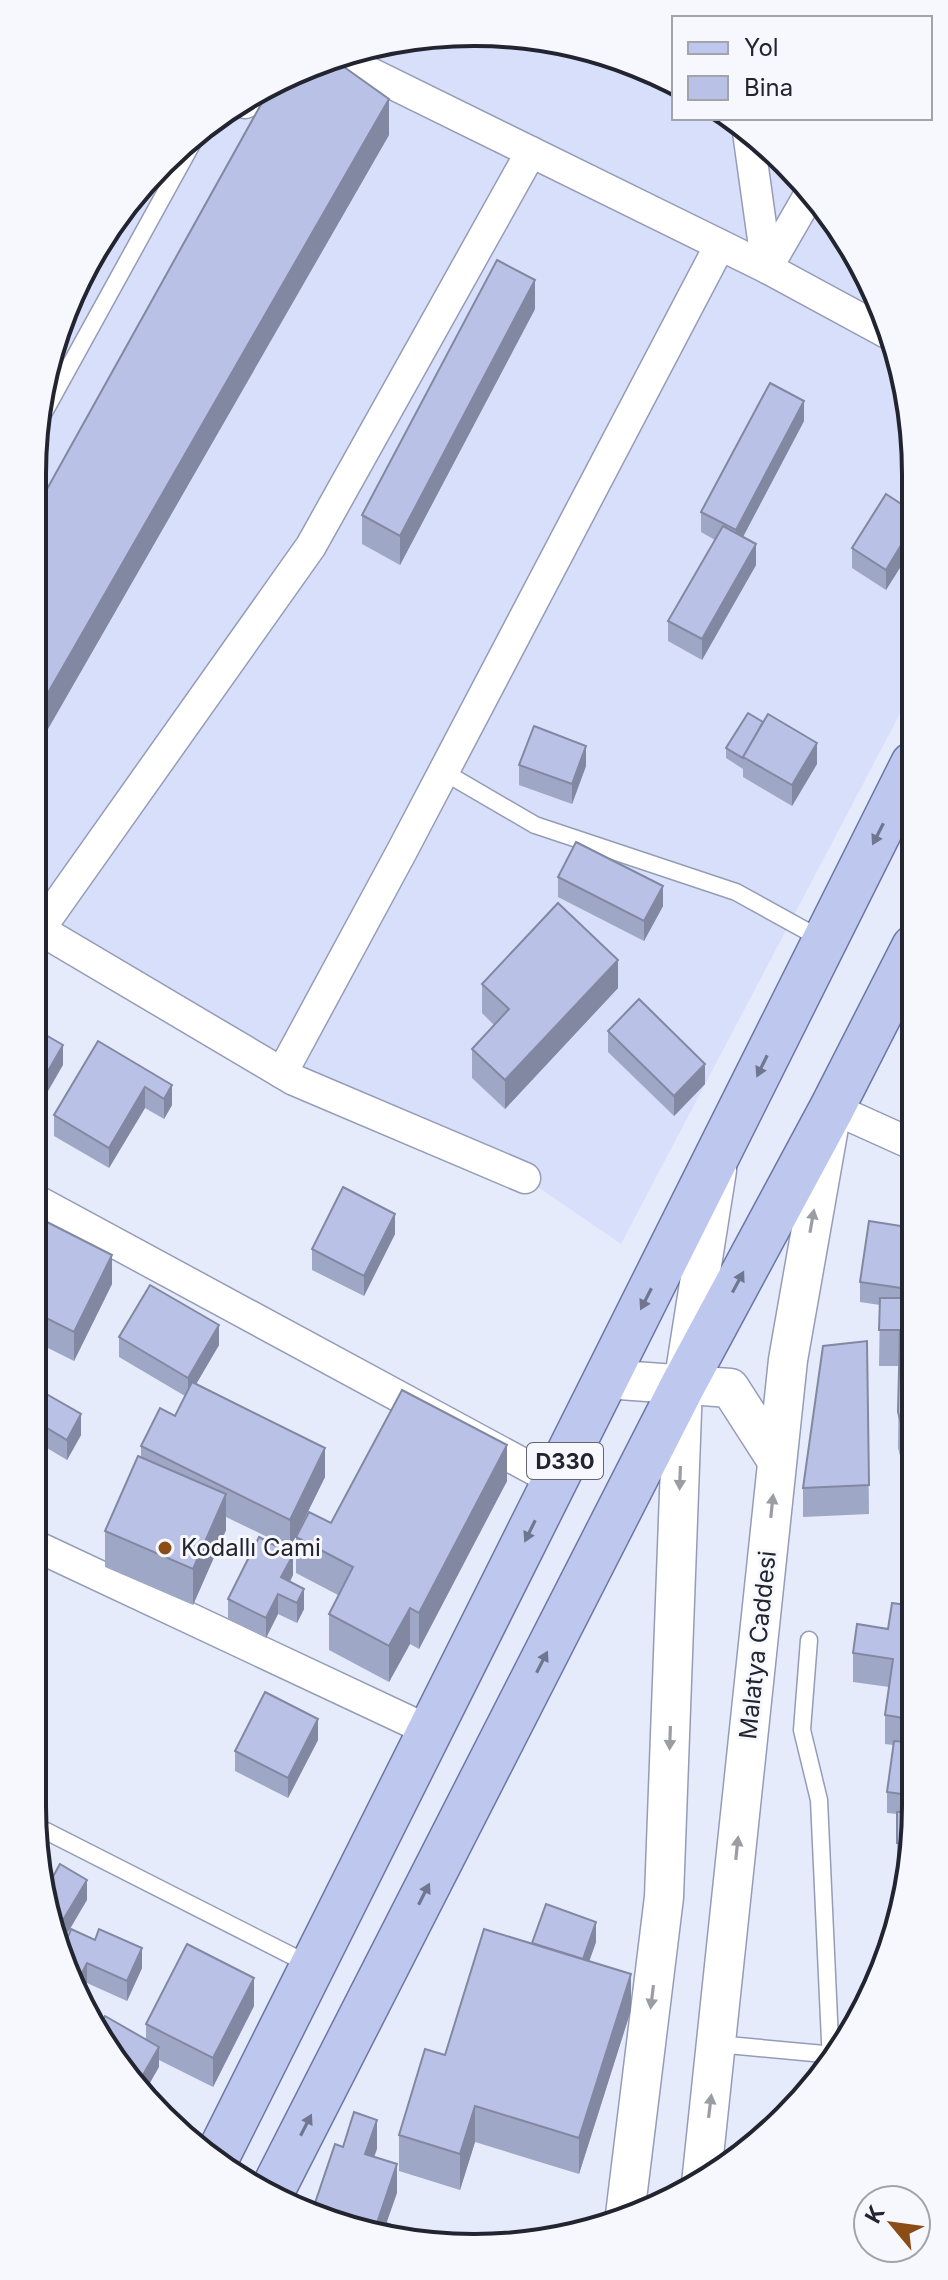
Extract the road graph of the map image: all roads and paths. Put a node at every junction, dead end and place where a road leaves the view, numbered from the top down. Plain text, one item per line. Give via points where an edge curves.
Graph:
1 (352, 64) edge
2 (750, 147) edge
3 (531, 152) junction
4 (183, 160) edge
5 (805, 202) edge
6 (720, 245) junction
7 (767, 268) junction
8 (875, 327) edge
9 (53, 396) edge
10 (444, 772) junction
11 (902, 786) edge
12 (46, 914) edge
13 (46, 938) edge
14 (825, 941) junction
15 (902, 971) edge
16 (282, 1073) junction
17 (832, 1108) junction
18 (902, 1140) edge
19 (720, 1151) junction
20 (525, 1178) dead end
21 (46, 1206) edge
22 (606, 1379) junction
23 (683, 1385) junction
24 (777, 1461) junction
25 (555, 1481) junction
26 (46, 1557) edge
27 (809, 1640) dead end
28 (430, 1731) junction
29 (47, 1831) edge
30 (312, 1966) junction
31 (831, 2042) edge
32 (717, 2044) junction
33 (822, 2056) edge
34 (220, 2151) edge
35 (709, 2164) edge
36 (275, 2185) edge
37 (626, 2206) edge

1 - 3 street
2 - 7 street
3 - 6 street
3 - 12 street via 311,546
4 - 9 lane
5 - 7 street
6 - 7 street
6 - 10 street
7 - 8 street
10 - 14 lane via 535,825 736,892
10 - 16 street
11 -> 14 main road, D330
13 - 16 street
14 -> 19 main road, D330
15 - 17 main road, D330
16 - 20 street
17 - 18 street
23 -> 17 main road, D330
24 -> 17 street, Malatya Caddesi via 788,1360
19 -> 22 main road, D330
19 - 23 street
21 - 25 street
22 - 23 street
22 - 25 main road, D330
23 - 24 street via 730,1388
36 -> 23 main road, D330
23 -> 37 street via 664,1897
32 -> 24 street, Malatya Caddesi
25 -> 28 main road, D330
26 - 28 street
27 - 31 lane via 802,1730 819,1800
28 - 30 main road, D330
29 - 30 lane
30 - 34 main road, D330
32 - 33 lane
35 -> 32 street, Malatya Caddesi

